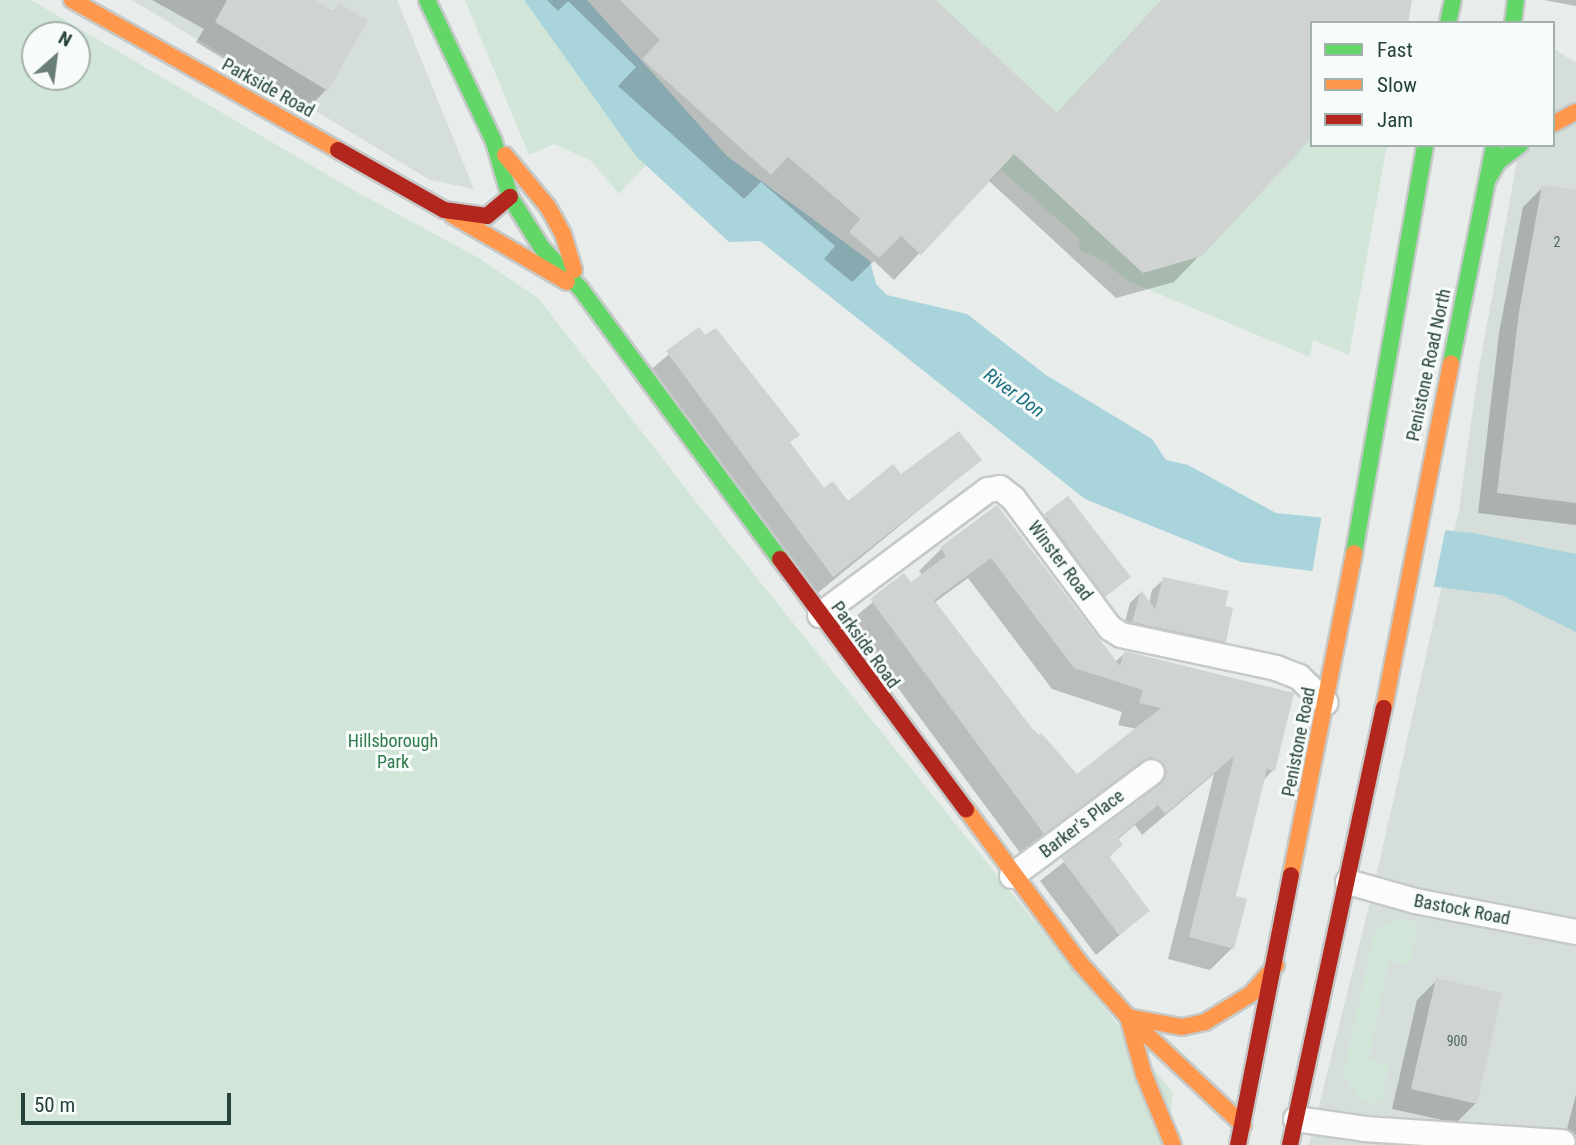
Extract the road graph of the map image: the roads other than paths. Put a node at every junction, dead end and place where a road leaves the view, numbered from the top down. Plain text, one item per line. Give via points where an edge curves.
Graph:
1 (72, 0) edge
2 (427, 0) edge
3 (1453, 0) edge
4 (1516, 0) edge
5 (1448, 21) edge
6 (1513, 21) edge
7 (1576, 112) edge
8 (1555, 123) edge
9 (494, 142) junction
10 (1424, 147) edge
11 (1432, 147) edge
12 (1494, 147) edge
13 (1517, 147) edge
14 (1421, 162) junction
15 (513, 163) junction
16 (1488, 179) junction
17 (510, 197) junction
18 (444, 209) junction
19 (579, 288) junction
20 (820, 615) junction
21 (1326, 703) junction
22 (1152, 772) dead end
23 (1296, 855) junction
24 (1313, 865) dead end
25 (1012, 876) junction
26 (1339, 878) junction
27 (1576, 932) edge
28 (1276, 965) junction
29 (1128, 1017) junction
30 (1296, 1119) junction
31 (1243, 1125) junction
32 (1563, 1142) dead end
33 (1172, 1145) edge
34 (1238, 1145) edge
35 (1261, 1145) edge
36 (1290, 1145) edge

1 - 18 main road, Parkside Road
2 - 9 main road
3 - 5 main road
4 - 6 main road
7 - 8 main road
9 - 15 main road, Parkside Road
9 - 17 main road
10 - 14 main road
11 - 14 main road
12 - 16 main road, Penistone Road North
13 - 16 main road via 1498,162
14 - 21 main road, Penistone Road
15 - 17 main road via 516,184
15 - 19 main road, Parkside Road via 539,193 563,234
16 - 26 main road, Penistone Road North via 1405,593
17 - 18 main road, Parkside Road via 487,216
17 - 19 main road, Parkside Road via 542,248
18 - 19 main road, Parkside Road
19 - 20 main road, Parkside Road
20 - 21 street, Winster Road via 988,489 1000,488 1013,498 1110,628 1121,635 1276,668 1298,677
20 - 25 main road, Parkside Road
21 - 23 main road, Penistone Road
22 - 25 street, Barker's Place
23 - 24 main road
23 - 28 main road, Penistone Road
25 - 29 main road, Parkside Road
26 - 27 street, Bastock Road via 1415,901
26 - 30 main road
28 - 29 main road via 1251,994 1205,1022 1182,1027
28 - 31 main road, Penistone Road
29 - 31 main road, Parkside Road
29 - 33 main road, Parkside Road via 1144,1075
30 - 32 street via 1365,1129
30 - 36 main road
31 - 34 main road, Penistone Road
31 - 35 main road, Parkside Road

